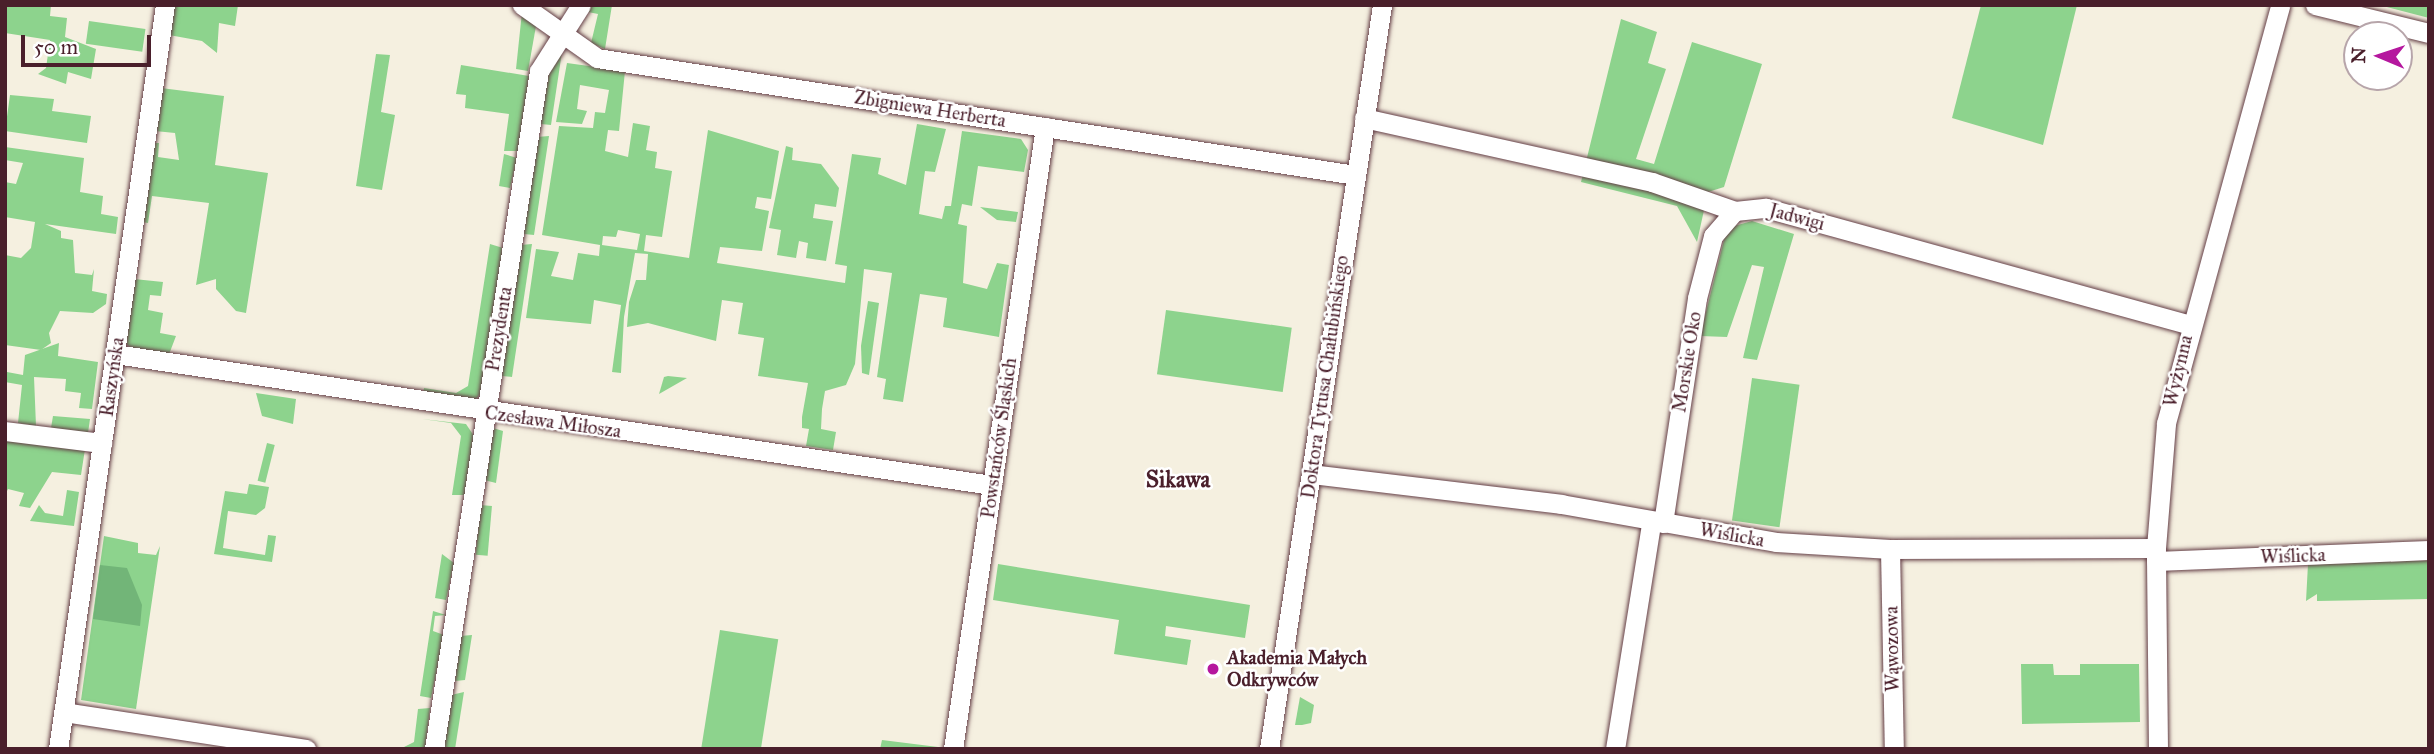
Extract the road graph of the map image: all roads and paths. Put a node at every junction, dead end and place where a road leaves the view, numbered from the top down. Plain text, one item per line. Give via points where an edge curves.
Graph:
1 (165, 5) edge
2 (522, 5) edge
3 (581, 5) edge
4 (1382, 5) edge
5 (2280, 5) edge
6 (2315, 5) edge
7 (562, 33) junction
8 (2429, 33) edge
9 (1364, 118) junction
10 (1045, 127) junction
11 (1355, 175) junction
12 (1735, 211) junction
13 (2188, 324) junction
14 (115, 354) junction
15 (486, 412) junction
16 (5, 430) edge
17 (103, 443) junction
18 (1311, 474) junction
19 (992, 485) junction
20 (1657, 523) junction
21 (1890, 549) junction
22 (2429, 550) edge
23 (2156, 554) junction
24 (64, 712) junction
25 (58, 749) edge
26 (306, 749) edge
27 (434, 749) edge
28 (953, 749) edge
29 (1269, 749) edge
30 (1615, 749) edge
31 (1894, 749) edge
32 (2158, 749) edge

1 - 14 street, Raszyńska
2 - 7 street, Zbigniewa Herberta
3 - 7 street, Prezydenta
4 - 9 street, Doktora Tytusa Chałubińskiego
5 - 13 street, Wyżynna
6 - 8 street
7 - 10 street, Zbigniewa Herberta via 597,58
7 - 15 street, Prezydenta via 539,71
9 - 11 street, Doktora Tytusa Chałubińskiego
9 - 12 street, Jadwigi via 1652,182
10 - 11 street, Zbigniewa Herberta
10 - 19 street, Powstańców Śląskich
11 - 18 street, Doktora Tytusa Chałubińskiego
12 - 13 street, Jadwigi via 1766,208
12 - 20 street, Morskie Oko via 1713,236 1697,298
13 - 23 street, Wyżynna via 2166,423
14 - 15 street, Czesława Miłosza
14 - 17 street, Raszyńska
15 - 19 street, Czesława Miłosza
15 - 27 street, Prezydenta
16 - 17 street
17 - 24 street, Raszyńska
18 - 20 street, Wiślicka via 1468,491
18 - 29 street, Doktora Tytusa Chałubińskiego
19 - 28 street, Powstańców Śląskich
20 - 21 street, Wiślicka via 1776,542
20 - 30 street, Morskie Oko
21 - 23 street, Wiślicka
21 - 31 street, Wąwozowa
22 - 23 street, Wiślicka
23 - 32 street, Wyżynna
24 - 25 street, Raszyńska
24 - 26 street

